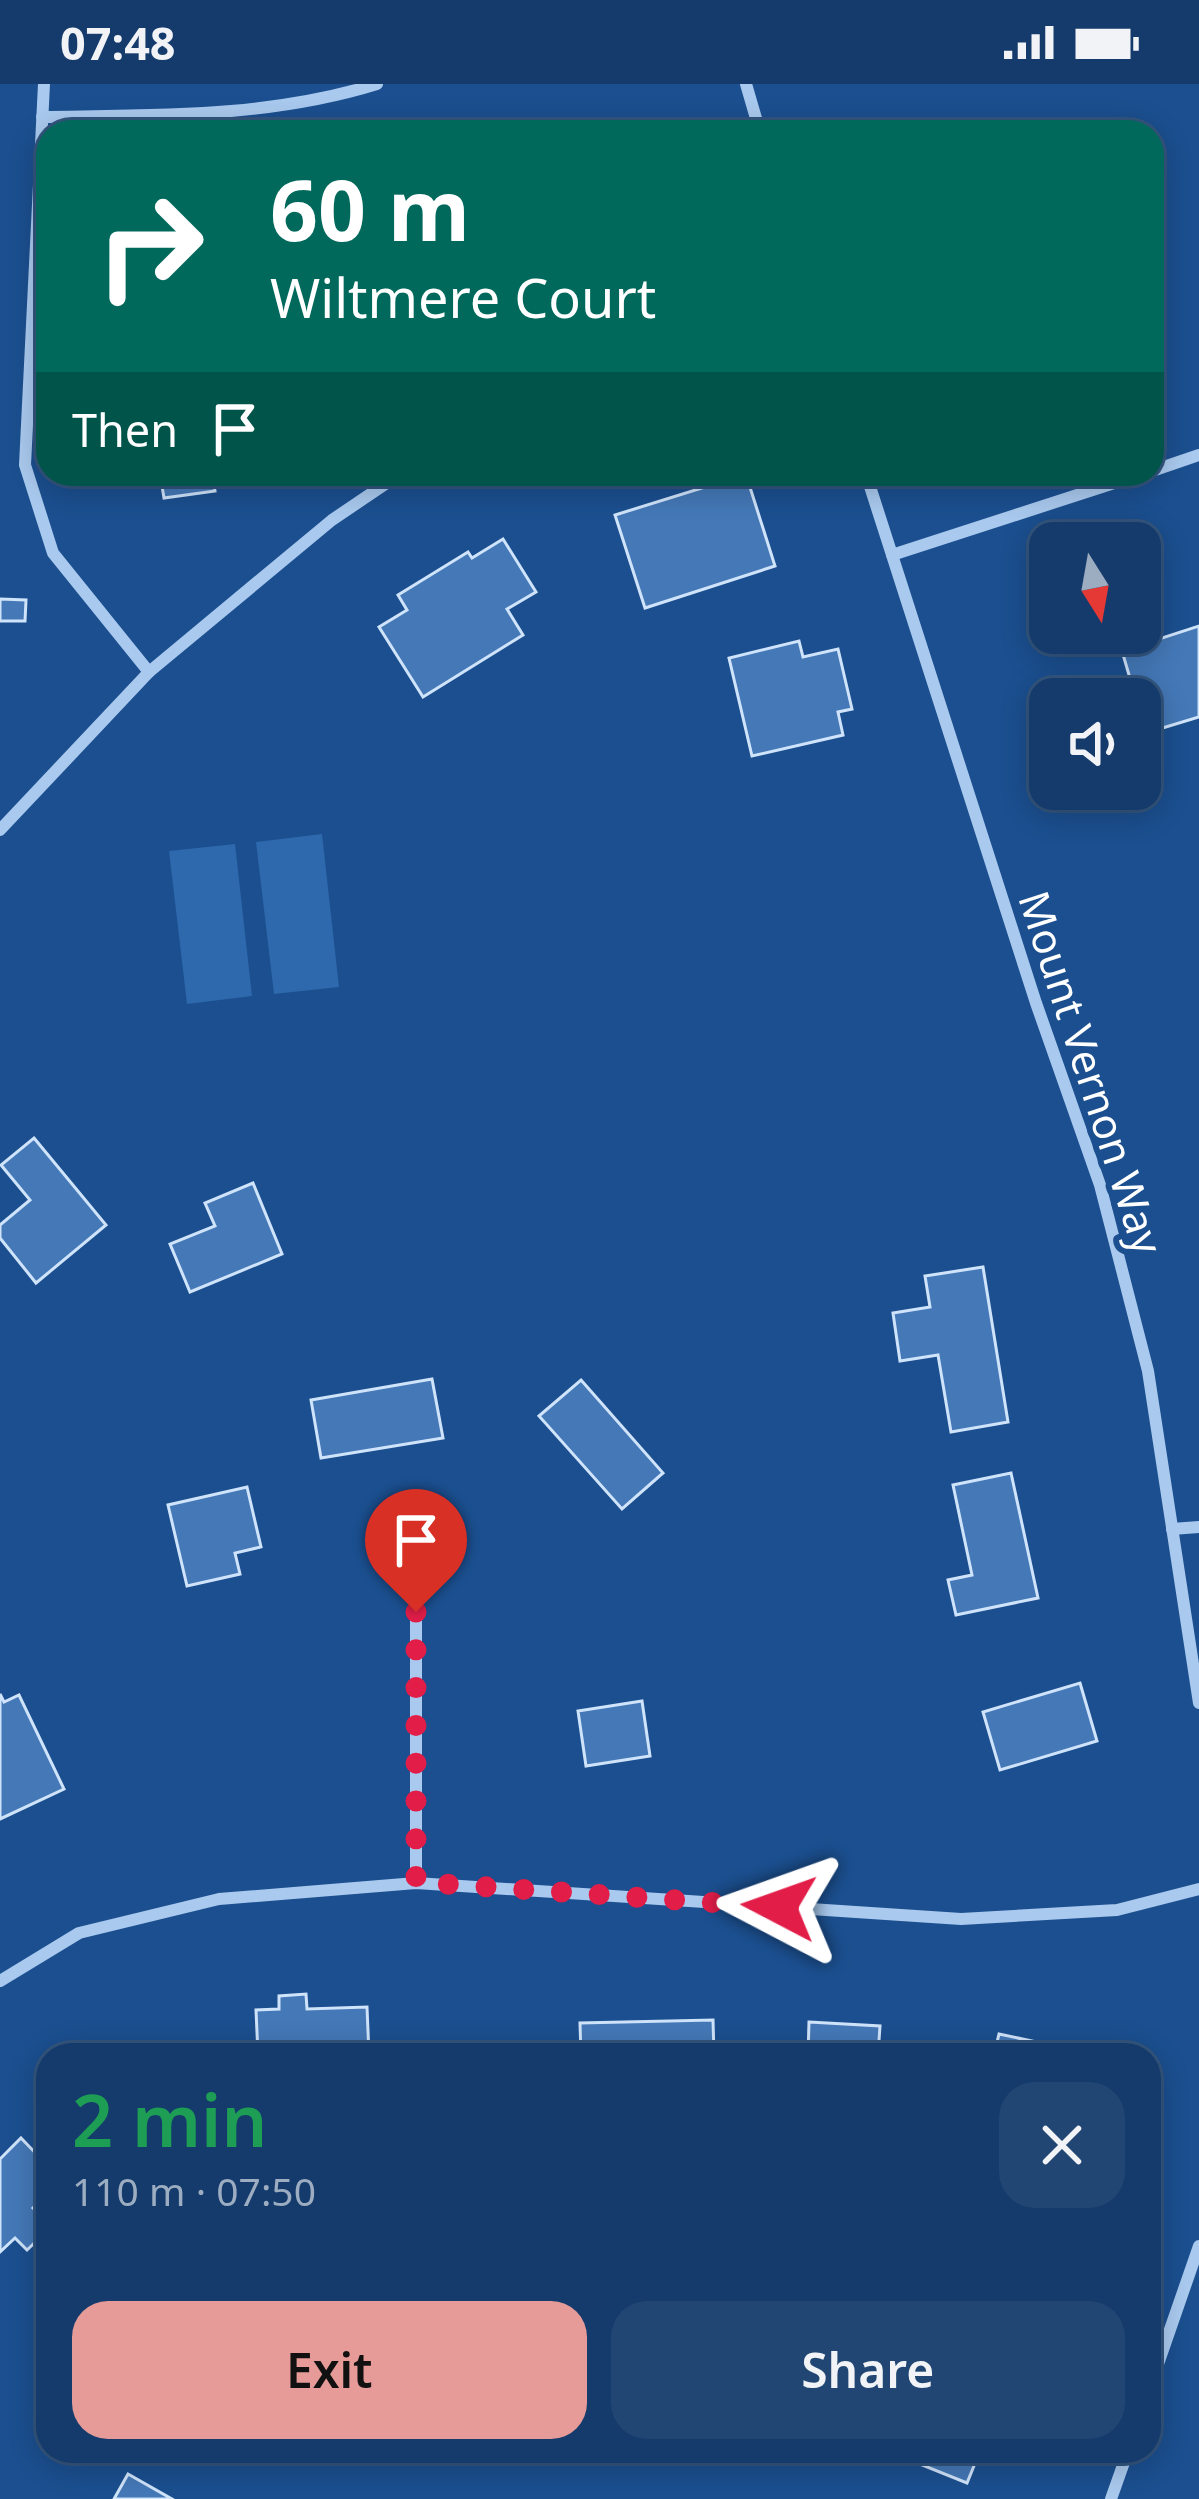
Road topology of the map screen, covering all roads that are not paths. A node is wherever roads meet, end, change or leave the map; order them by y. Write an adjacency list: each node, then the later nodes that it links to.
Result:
1 (44, 84): 4 (street)
2 (376, 84): 4 (street)
3 (746, 84): 6 (street)
4 (42, 117): 5 (street)
5 (42, 120)
6 (756, 120)
7 (36, 239): 14 (street)
8 (1199, 455): 9 (street)
9 (1164, 467)
10 (382, 486): 14 (street)
11 (870, 486): 13 (street, Mount Vernon Way)
12 (1105, 486): 13 (street)
13 (892, 555): 17 (street, Mount Vernon Way)
14 (149, 672): 15 (street)
15 (0, 830)
16 (1199, 1527): 17 (street)
17 (1172, 1529): 19 (street, Mount Vernon Way)
18 (416, 1612): 20 (street)
19 (1199, 1703)
20 (416, 1882): 21 (street); 22 (street)
21 (1199, 1889)
22 (0, 1981)
23 (1199, 2246): 24 (street)
24 (1161, 2355)
25 (1124, 2463): 26 (street)
26 (1111, 2499)

